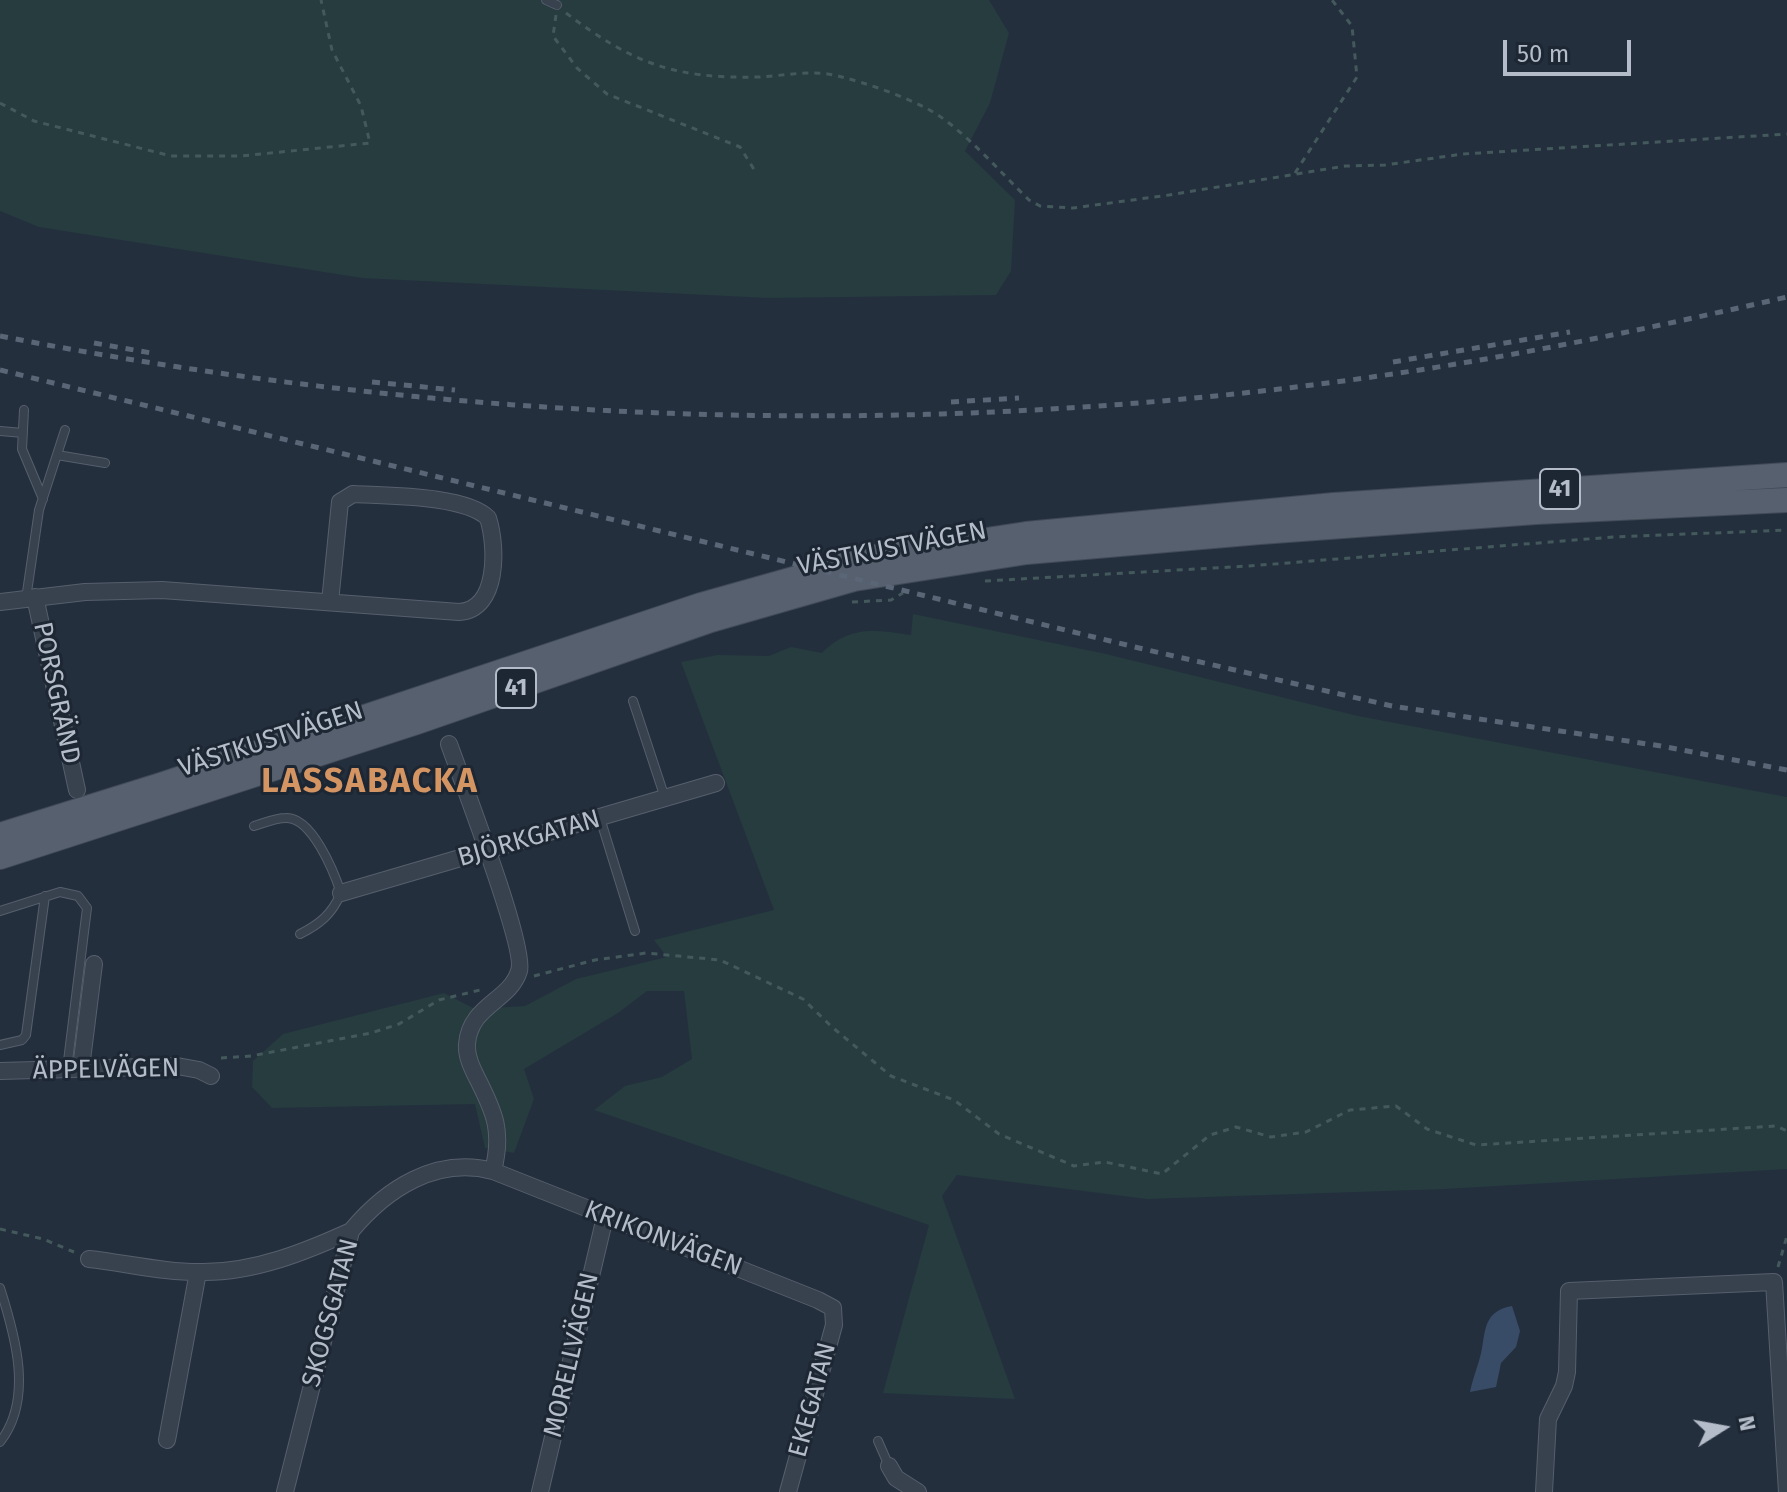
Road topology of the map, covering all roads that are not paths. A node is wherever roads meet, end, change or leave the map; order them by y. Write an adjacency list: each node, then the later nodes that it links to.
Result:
1 (546, 0): 2 (lane)
2 (557, 5)
3 (24, 410): 6 (lane)
4 (65, 430): 7 (lane)
5 (0, 431): 6 (lane)
6 (23, 433): 10 (lane)
7 (57, 455): 8 (lane); 10 (lane)
8 (105, 463)
9 (1787, 475): 22 (main road, VÄSTKUSTVÄGEN / 41)
10 (43, 500): 12 (lane)
11 (1787, 500): 24 (main road, VÄSTKUSTVÄGEN / 41)
12 (30, 598): 13 (street); 14 (street); 18 (street, PORSGRÄND)
13 (0, 602)
14 (330, 602): 14 (street)
15 (633, 701): 19 (lane)
16 (449, 744): 23 (street)
17 (716, 783): 19 (street, BJÖRKGATAN)
18 (77, 790)
19 (665, 798): 20 (street, BJÖRKGATAN)
20 (600, 818): 23 (street, BJÖRKGATAN); 28 (lane)
21 (254, 826): 25 (lane)
22 (0, 835)
23 (487, 852): 25 (street, BJÖRKGATAN); 35 (street)
24 (0, 857)
25 (341, 893): 29 (lane)
26 (45, 896): 27 (lane); 31 (lane); 32 (lane)
27 (0, 911)
28 (635, 931)
29 (300, 934)
30 (94, 964): 32 (street)
31 (0, 1045)
32 (74, 1068): 33 (street, ÄPPELVÄGEN); 34 (street, ÄPPELVÄGEN)
33 (0, 1071)
34 (211, 1076)
35 (493, 1171): 36 (street, KRIKONVÄGEN); 37 (street, SKOGSGATAN)
36 (605, 1217): 41 (street, KRIKONVÄGEN); 47 (street, MORELLVÄGEN)
37 (351, 1231): 39 (street); 46 (street, SKOGSGATAN)
38 (89, 1259): 39 (street)
39 (198, 1272): 42 (street)
40 (0, 1288): 44 (lane)
41 (833, 1308): 48 (street, EKEGATAN)
42 (167, 1440)
43 (878, 1441): 45 (lane)
44 (0, 1442)
45 (889, 1466): 49 (street)
46 (285, 1492)
47 (540, 1492)
48 (788, 1492)
49 (918, 1492)
50 (1544, 1492): 51 (street)
51 (1787, 1492)

